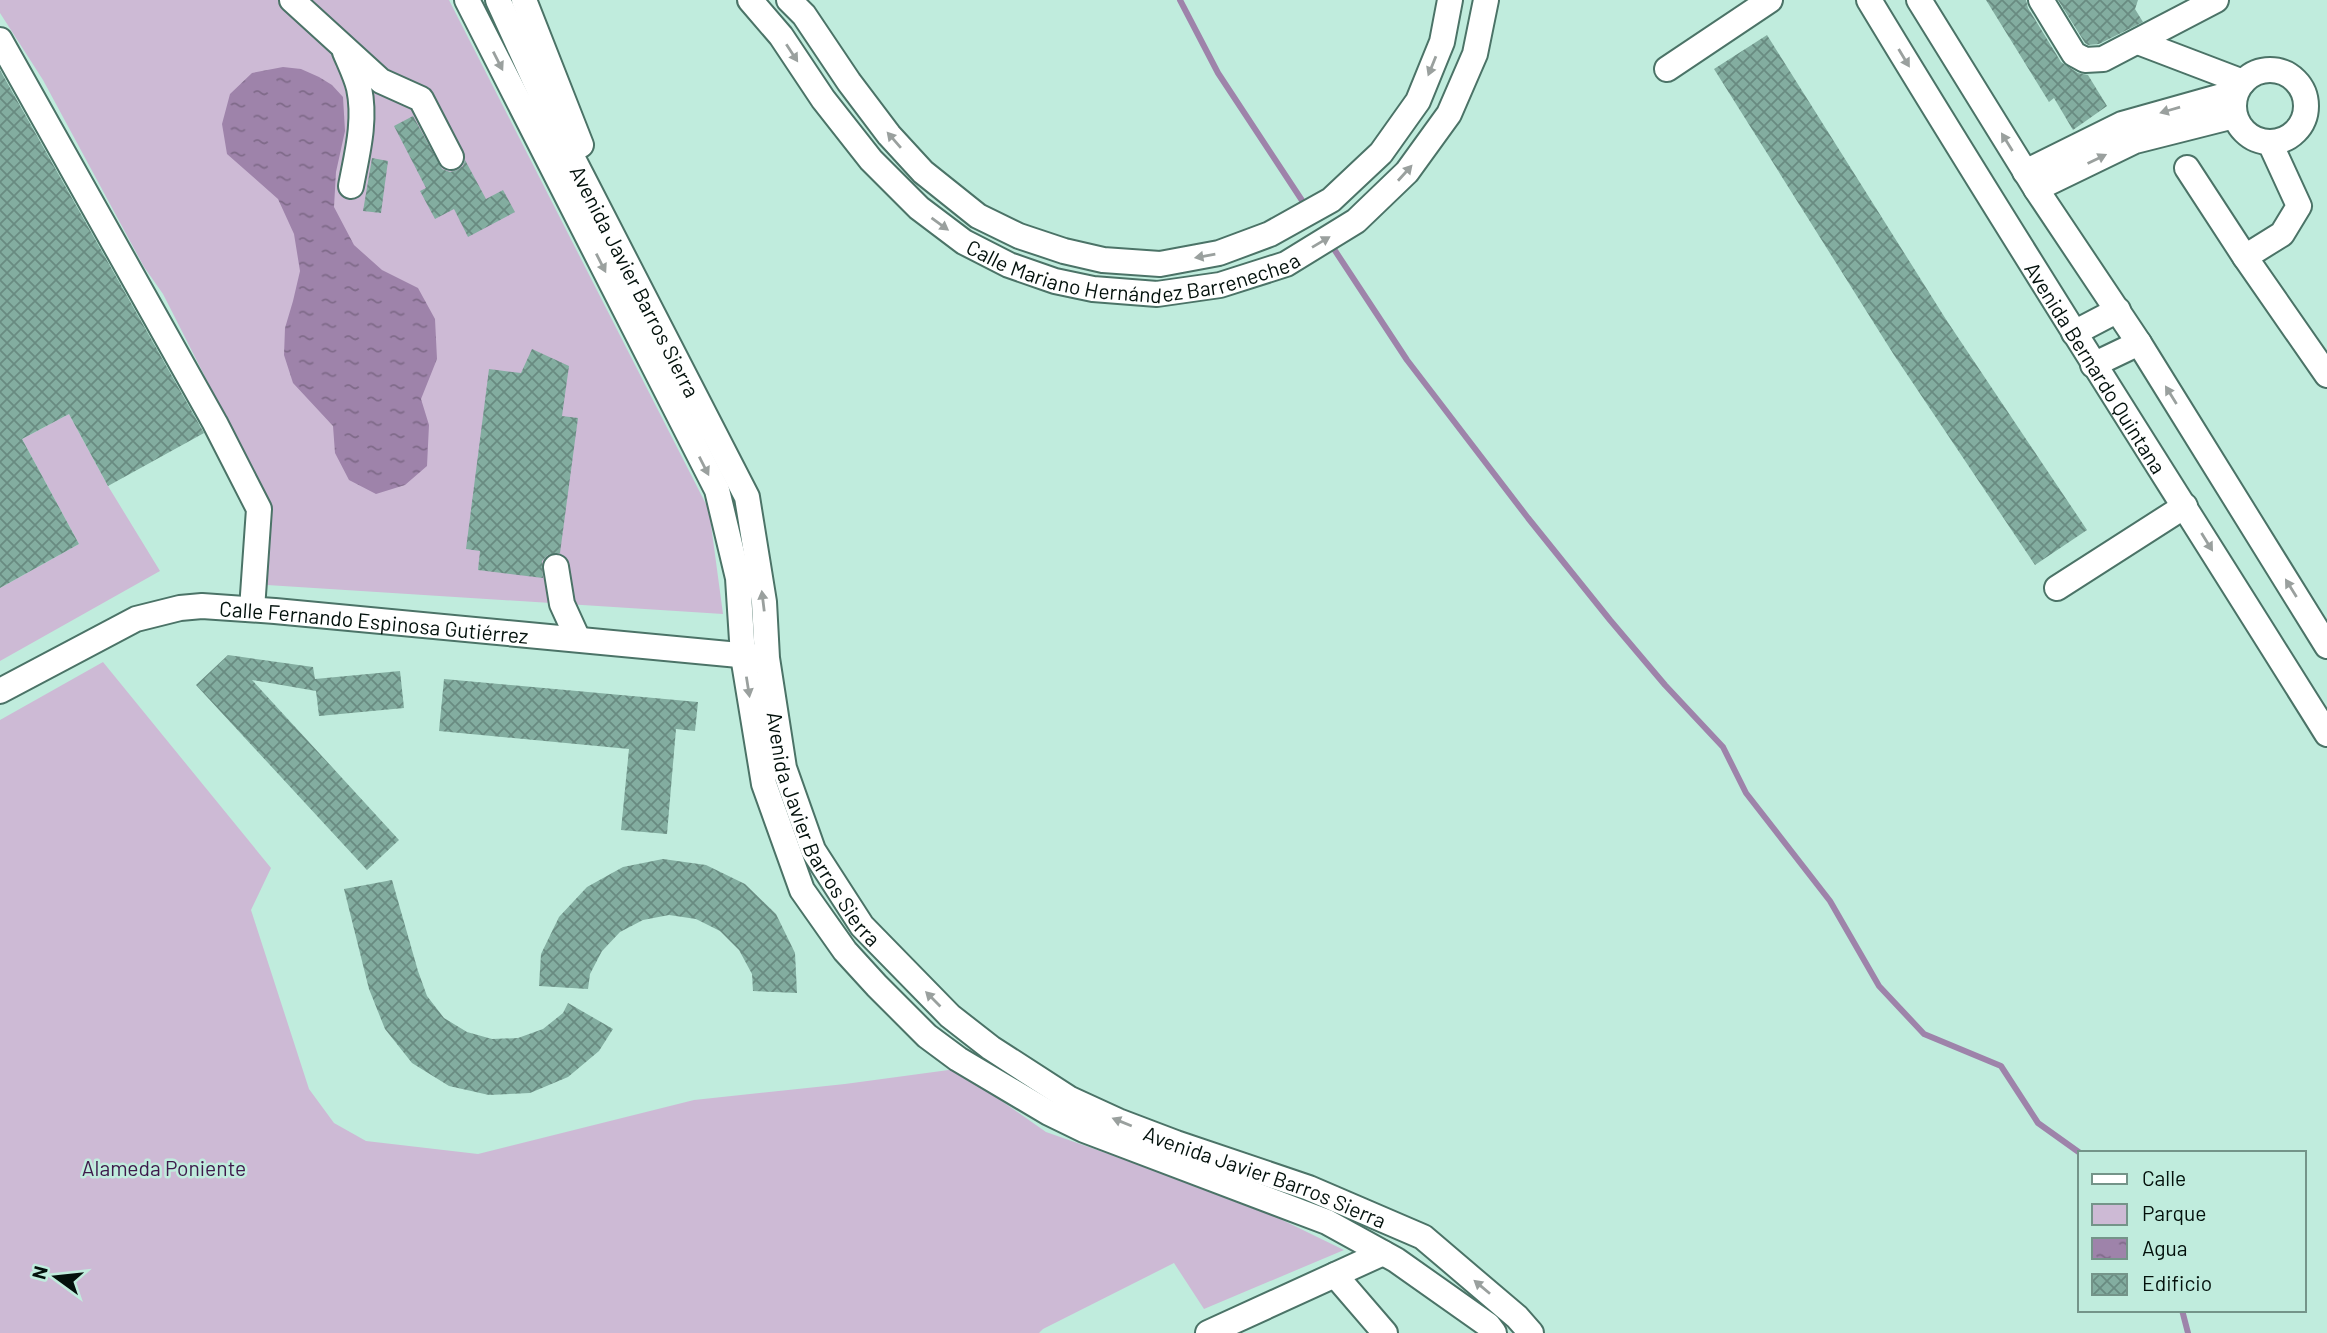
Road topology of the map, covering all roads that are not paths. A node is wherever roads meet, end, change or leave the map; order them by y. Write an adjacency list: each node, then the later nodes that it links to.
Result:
1 (292, 0): 16 (street)
2 (467, 0): 38 (street, Avenida Javier Barros Sierra, one-way to 38)
3 (498, 0): 24 (street, Avenida Javier Barros Sierra)
4 (524, 0): 24 (street)
5 (750, 0): 8 (street, Calle Mariano Hernández Barrenechea, one-way to 8)
6 (789, 0): 7 (street, Calle Mariano Hernández Barrenechea, one-way to 6)
7 (1450, 0)
8 (1486, 0)
9 (1770, 0): 17 (street)
10 (1869, 0): 27 (street, Avenida Bernardo Quintana, one-way to 27)
11 (1919, 0): 22 (street, one-way to 11)
12 (2041, 0): 15 (street)
13 (2216, 0): 15 (street)
14 (0, 40): 34 (street)
15 (2138, 42): 18 (street)
16 (342, 45): 20 (street); 23 (street)
17 (1667, 69)
18 (2238, 96): 19 (street); 19 (street); 22 (street)
19 (2270, 143): 25 (street)
20 (451, 157)
21 (2187, 168): 25 (street)
22 (2031, 181): 26 (street)
23 (351, 186)
24 (615, 241): 38 (street, Avenida Javier Barros Sierra, one-way to 24)
25 (2245, 257): 30 (street)
26 (2118, 310): 27 (street); 28 (street)
27 (2074, 333): 29 (street, Avenida Bernardo Quintana)
28 (2139, 343): 29 (street); 35 (street, one-way to 28)
29 (2093, 365): 31 (street, Avenida Bernardo Quintana)
30 (2327, 375)
31 (2185, 506): 33 (street); 40 (street, Avenida Bernardo Quintana, one-way to 40)
32 (556, 567): 36 (street)
33 (2057, 588)
34 (252, 609): 36 (street, Calle Fernando Espinosa Gutiérrez); 39 (street, Calle Fernando Espinosa Gutiérrez)
35 (2320, 621): 37 (street)
36 (578, 639): 38 (street, Calle Fernando Espinosa Gutiérrez)
37 (2327, 646)
38 (755, 657): 41 (street, Avenida Javier Barros Sierra, one-way to 41); 46 (street, Avenida Javier Barros Sierra, one-way to 38)
39 (0, 691)
40 (2327, 734)
41 (1383, 1252): 42 (street); 45 (street, Avenida Javier Barros Sierra)
42 (1335, 1275): 43 (street); 44 (street)
43 (1208, 1333)
44 (1385, 1333)
45 (1494, 1333)
46 (1531, 1333)

